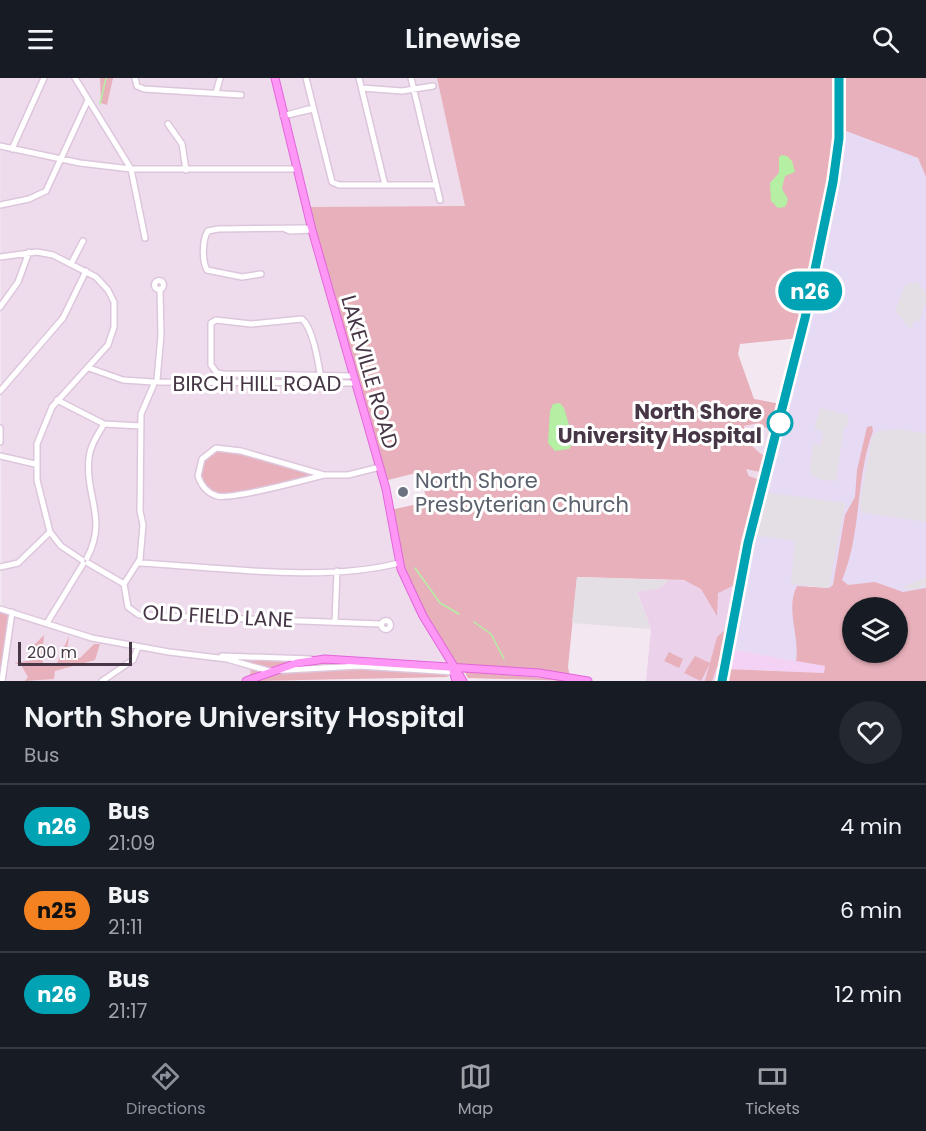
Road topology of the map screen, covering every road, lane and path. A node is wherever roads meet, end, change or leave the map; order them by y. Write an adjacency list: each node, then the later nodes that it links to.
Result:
1 (44, 78): 20 (street)
2 (75, 78): 15 (street)
3 (135, 78): 13 (street)
4 (220, 78): 13 (street)
5 (275, 78): 17 (main road, LAKEVILLE ROAD)
6 (306, 78): 16 (street)
7 (359, 78): 11 (street)
8 (411, 78): 12 (street)
9 (839, 78): 80 (main road)
10 (433, 86): 12 (street)
11 (362, 88): 12 (street); 25 (street)
12 (414, 90): 26 (street)
13 (216, 93): 14 (street)
14 (241, 95)
15 (88, 100): 21 (street); 22 (street)
16 (313, 109): 17 (street); 25 (street)
17 (284, 116): 23 (main road, LAKEVILLE ROAD)
18 (168, 124): 24 (street)
19 (0, 146): 20 (street)
20 (12, 149): 21 (street)
21 (62, 160): 22 (street); 28 (street)
22 (131, 169): 24 (street); 30 (street)
23 (296, 169): 24 (street); 29 (main road, LAKEVILLE ROAD)
24 (186, 170)
25 (385, 185): 26 (street)
26 (436, 185): 27 (street)
27 (440, 200)
28 (0, 205)
29 (312, 230): 36 (street); 41 (main road, LAKEVILLE ROAD)
30 (145, 238)
31 (83, 241): 34 (street)
32 (29, 252): 33 (street); 34 (street); 38 (street)
33 (0, 256)
34 (71, 264): 35 (street)
35 (86, 271): 39 (street); 44 (street)
36 (261, 274)
37 (160, 289): 42 (street)
38 (0, 307)
39 (89, 368): 42 (street, BIRCH HILL ROAD); 45 (street)
40 (320, 375): 40 (street); 41 (street); 43 (street)
41 (354, 380): 43 (street, BIRCH HILL ROAD); 54 (main road, LAKEVILLE ROAD)
42 (156, 382): 43 (street, BIRCH HILL ROAD); 48 (street)
43 (322, 384)
44 (0, 391)
45 (57, 400): 46 (street); 53 (street)
46 (104, 424): 47 (street); 50 (street)
47 (116, 425): 48 (street); 50 (street)
48 (141, 426): 58 (street)
49 (0, 428): 51 (street)
50 (99, 432): 57 (street)
51 (0, 442)
52 (0, 456): 53 (street)
53 (35, 464): 56 (street)
54 (380, 467): 55 (street); 59 (main road, LAKEVILLE ROAD)
55 (324, 475): 55 (street)
56 (50, 532): 57 (street); 60 (street)
57 (85, 561): 62 (street); 66 (street)
58 (139, 563): 61 (street); 62 (street, OLD FIELD LANE)
59 (399, 563): 61 (street); 72 (main road, LAKEVILLE ROAD)
60 (0, 567)
61 (337, 571): 65 (street)
62 (124, 584): 65 (street, OLD FIELD LANE)
63 (0, 609): 64 (street)
64 (12, 612): 66 (street); 74 (street)
65 (335, 621): 67 (street, OLD FIELD LANE)
66 (47, 623): 68 (street)
67 (381, 624)
68 (138, 647): 69 (street); 75 (street)
69 (202, 656): 70 (street); 71 (street)
70 (316, 659): 72 (main road); 73 (main road)
71 (248, 665): 73 (street); 76 (street)
72 (454, 670): 73 (street); 77 (main road, LAKEVILLE ROAD); 78 (main road, LAKEVILLE ROAD); 79 (main road)
73 (272, 672): 76 (main road)
74 (2, 681)
75 (102, 681)
76 (246, 681)
77 (456, 681)
78 (463, 681)
79 (588, 681)
80 (722, 681)

